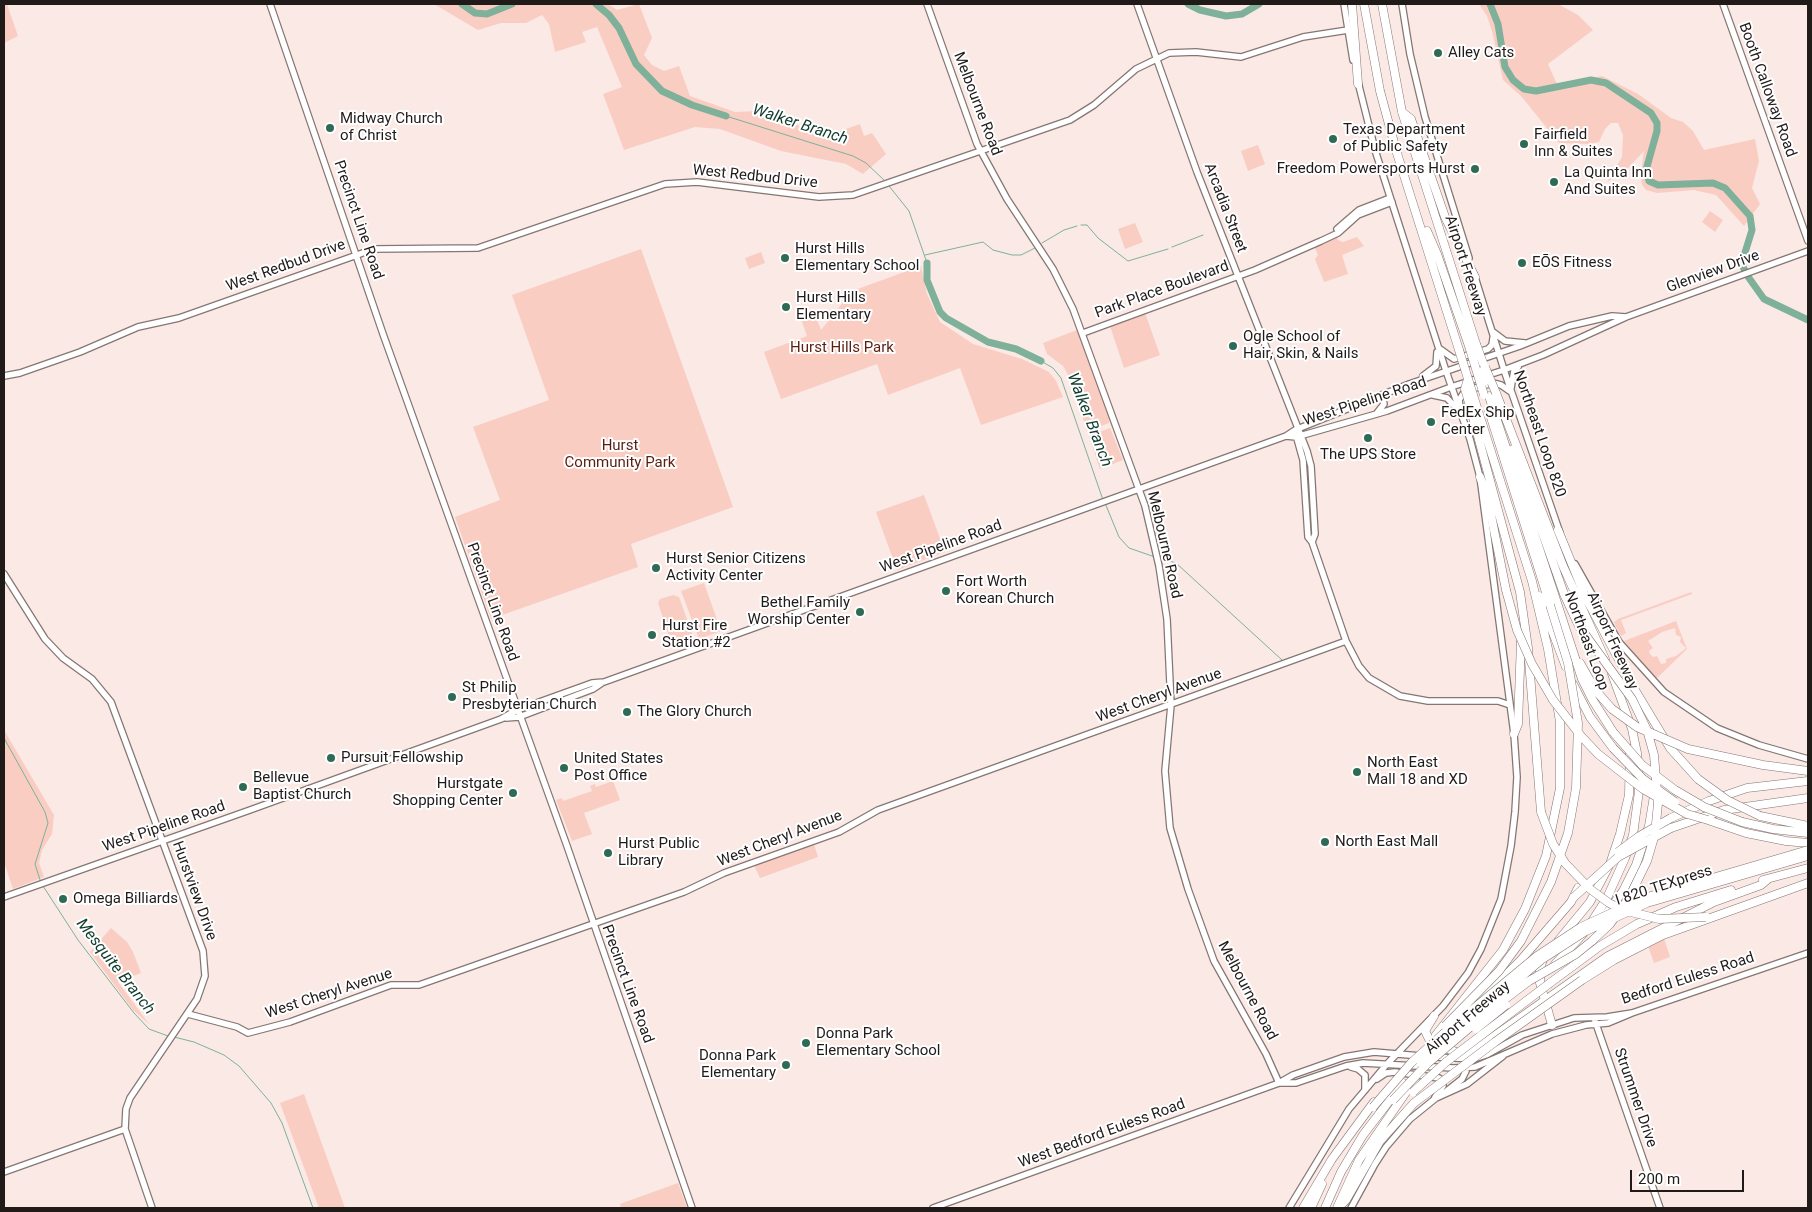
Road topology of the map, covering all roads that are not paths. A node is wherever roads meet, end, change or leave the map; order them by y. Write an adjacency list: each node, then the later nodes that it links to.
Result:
1 (270, 4): 19 (main road, Precinct Line Road)
2 (927, 4): 14 (main road, Melbourne Road)
3 (1137, 4): 11 (main road, Arcadia Street)
4 (1344, 4): 10 (main road)
5 (1352, 4): 12 (highway)
6 (1364, 4): 16 (highway, Airport Freeway)
7 (1382, 4): 13 (highway, Airport Freeway)
8 (1402, 4): 21 (main road, Northeast Loop 820)
9 (1723, 4): 17 (main road, Booth Calloway Road)
10 (1348, 30): 11 (main road, West Redbud Drive); 12 (main road)
11 (1156, 58): 14 (main road, West Redbud Drive); 20 (main road, Arcadia Street)
12 (1358, 84): 15 (main road)
13 (1402, 112): 21 (highway); 26 (highway, Airport Freeway)
14 (980, 150): 19 (main road, West Redbud Drive); 24 (main road, Melbourne Road)
15 (1391, 200): 20 (main road, Park Place Boulevard); 27 (main road)
16 (1413, 202): 26 (highway); 39 (highway, Airport Freeway, bridge)
17 (1808, 241)
18 (1808, 251): 22 (main road, Glenview Drive)
19 (356, 254): 32 (main road, West Redbud Drive); 58 (main road, Precinct Line Road)
20 (1238, 276): 24 (main road, Park Place Boulevard); 43 (main road, Arcadia Street)
21 (1475, 277): 23 (main road, Northeast Loop 820)
22 (1626, 317): 25 (main road, Glenview Drive); 29 (main road, Glenview Drive)
23 (1493, 332): 25 (main road); 27 (main road); 28 (main road, Northeast Loop 820)
24 (1082, 333): 45 (main road, Melbourne Road)
25 (1527, 343): 28 (main road, Glenview Drive)
26 (1472, 345): 38 (highway, bridge); 38 (highway, Airport Freeway, bridge)
27 (1439, 348): 31 (main road); 33 (main road)
28 (1498, 353): 30 (main road, Northeast Loop 820); 31 (main road, Glenview Drive)
29 (1528, 362): 30 (main road, Glenview Drive); 35 (main road)
30 (1504, 370): 34 (main road, Glenview Drive); 35 (main road, Northeast Loop 820)
31 (1446, 371): 33 (main road, West Pipeline Road); 34 (main road)
32 (4, 376)
33 (1409, 384): 36 (main road, West Pipeline Road)
34 (1451, 387): 37 (main road, West Pipeline Road); 40 (main road)
35 (1511, 392): 42 (main road); 46 (main road, Northeast Loop 820)
36 (1382, 395): 41 (main road); 43 (main road, West Pipeline Road)
37 (1428, 395): 40 (main road); 41 (main road, West Pipeline Road)
38 (1490, 395): 51 (highway, Northeast Loop); 52 (highway, Airport Freeway); 88 (highway, bridge); 100 (highway, bridge)
39 (1471, 398): 48 (highway); 49 (highway, Airport Freeway)
40 (1460, 413): 42 (main road)
41 (1375, 415): 43 (main road, West Pipeline Road)
42 (1463, 420): 44 (main road)
43 (1298, 433): 45 (main road, West Pipeline Road); 50 (main road, Arcadia Street)
44 (1480, 477): 53 (main road); 64 (highway, bridge)
45 (1138, 489): 57 (main road, Melbourne Road); 58 (main road, West Pipeline Road)
46 (1558, 530): 54 (highway); 60 (main road, Northeast Loop 820)
47 (4, 574): 67 (main road, Hurstview Drive)
48 (1515, 574): 59 (highway); 76 (highway, bridge)
49 (1532, 581): 64 (highway, bridge); 87 (highway, Airport Freeway)
50 (1346, 641): 55 (main road, Arcadia Street); 57 (main road, West Cheryl Avenue)
51 (1571, 649): 61 (highway, bridge); 66 (highway, Northeast Loop, bridge)
52 (1614, 678): 78 (highway, Airport Freeway); 80 (highway)
53 (1507, 687): 55 (main road); 56 (main road)
54 (1635, 690): 65 (highway, bridge); 78 (highway)
55 (1498, 701): 56 (main road, Arcadia Street)
56 (1510, 705): 59 (main road, Airport Freeway)
57 (1171, 706): 77 (main road, West Cheryl Avenue); 95 (main road, Melbourne Road)
58 (518, 714): 67 (main road, West Pipeline Road); 77 (main road, Precinct Line Road)
59 (1514, 734): 83 (main road, Airport Freeway)
60 (1808, 759)
61 (1808, 771)
62 (1808, 781): 75 (highway, bridge)
63 (1808, 798): 75 (highway, bridge)
64 (1708, 820): 68 (highway)
65 (1808, 826)
66 (1808, 832)
67 (162, 841): 74 (main road, West Pipeline Road); 82 (main road, Hurstview Drive)
68 (1808, 843)
69 (1808, 850): 88 (highway, I 820 TEXpress, bridge)
70 (1808, 856): 100 (highway, I 820 TEXpress, bridge)
71 (1808, 868): 72 (highway)
72 (1766, 880): 80 (highway); 96 (highway, bridge)
73 (1808, 883): 76 (highway)
74 (4, 897)
75 (1574, 897): 87 (highway)
76 (1720, 914): 110 (highway, bridge)
77 (592, 924): 82 (main road, West Cheryl Avenue); 104 (main road, Precinct Line Road)
78 (1578, 940): 96 (highway, Airport Freeway, bridge)
79 (1808, 953): 81 (main road, Bedford Euless Road)
80 (1545, 1000): 83 (highway); 85 (highway)
81 (1632, 1013): 84 (main road, West Bedford Euless Road)
82 (188, 1014): 101 (main road, Hurstview Drive)
83 (1434, 1016): 90 (main road, Airport Freeway)
84 (1595, 1020): 85 (main road); 86 (main road, West Bedford Euless Road); 112 (main road, Strummer Drive)
85 (1552, 1025): 86 (main road); 91 (main road)
86 (1552, 1034): 89 (main road, West Bedford Euless Road)
87 (1436, 1036): 107 (highway, Airport Freeway, bridge)
88 (1428, 1047): 108 (highway, bridge)
89 (1514, 1048): 94 (main road, West Bedford Euless Road); 98 (main road)
90 (1399, 1054): 91 (main road); 92 (main road, Airport Freeway); 95 (main road, West Bedford Euless Road)
91 (1464, 1059): 94 (main road)
92 (1387, 1064): 93 (main road, West Bedford Euless Road); 94 (main road, West Bedford Euless Road); 97 (main road, Airport Freeway)
93 (1346, 1066): 95 (main road, West Bedford Euless Road); 97 (main road)
94 (1466, 1068): 98 (main road)
95 (1279, 1084): 105 (main road, West Bedford Euless Road)
96 (1411, 1090): 110 (highway)
97 (1364, 1091): 99 (main road); 106 (main road, Airport Freeway)
98 (1436, 1098): 99 (main road)
99 (1430, 1103): 111 (main road)
100 (1385, 1104): 109 (highway)
101 (125, 1129): 102 (main road); 103 (main road, Hurstview Drive)
102 (4, 1172)
103 (152, 1208)
104 (692, 1208)
105 (933, 1208)
106 (1289, 1208)
107 (1304, 1208)
108 (1311, 1208)
109 (1325, 1208)
110 (1337, 1208)
111 (1351, 1208)
112 (1660, 1208)

